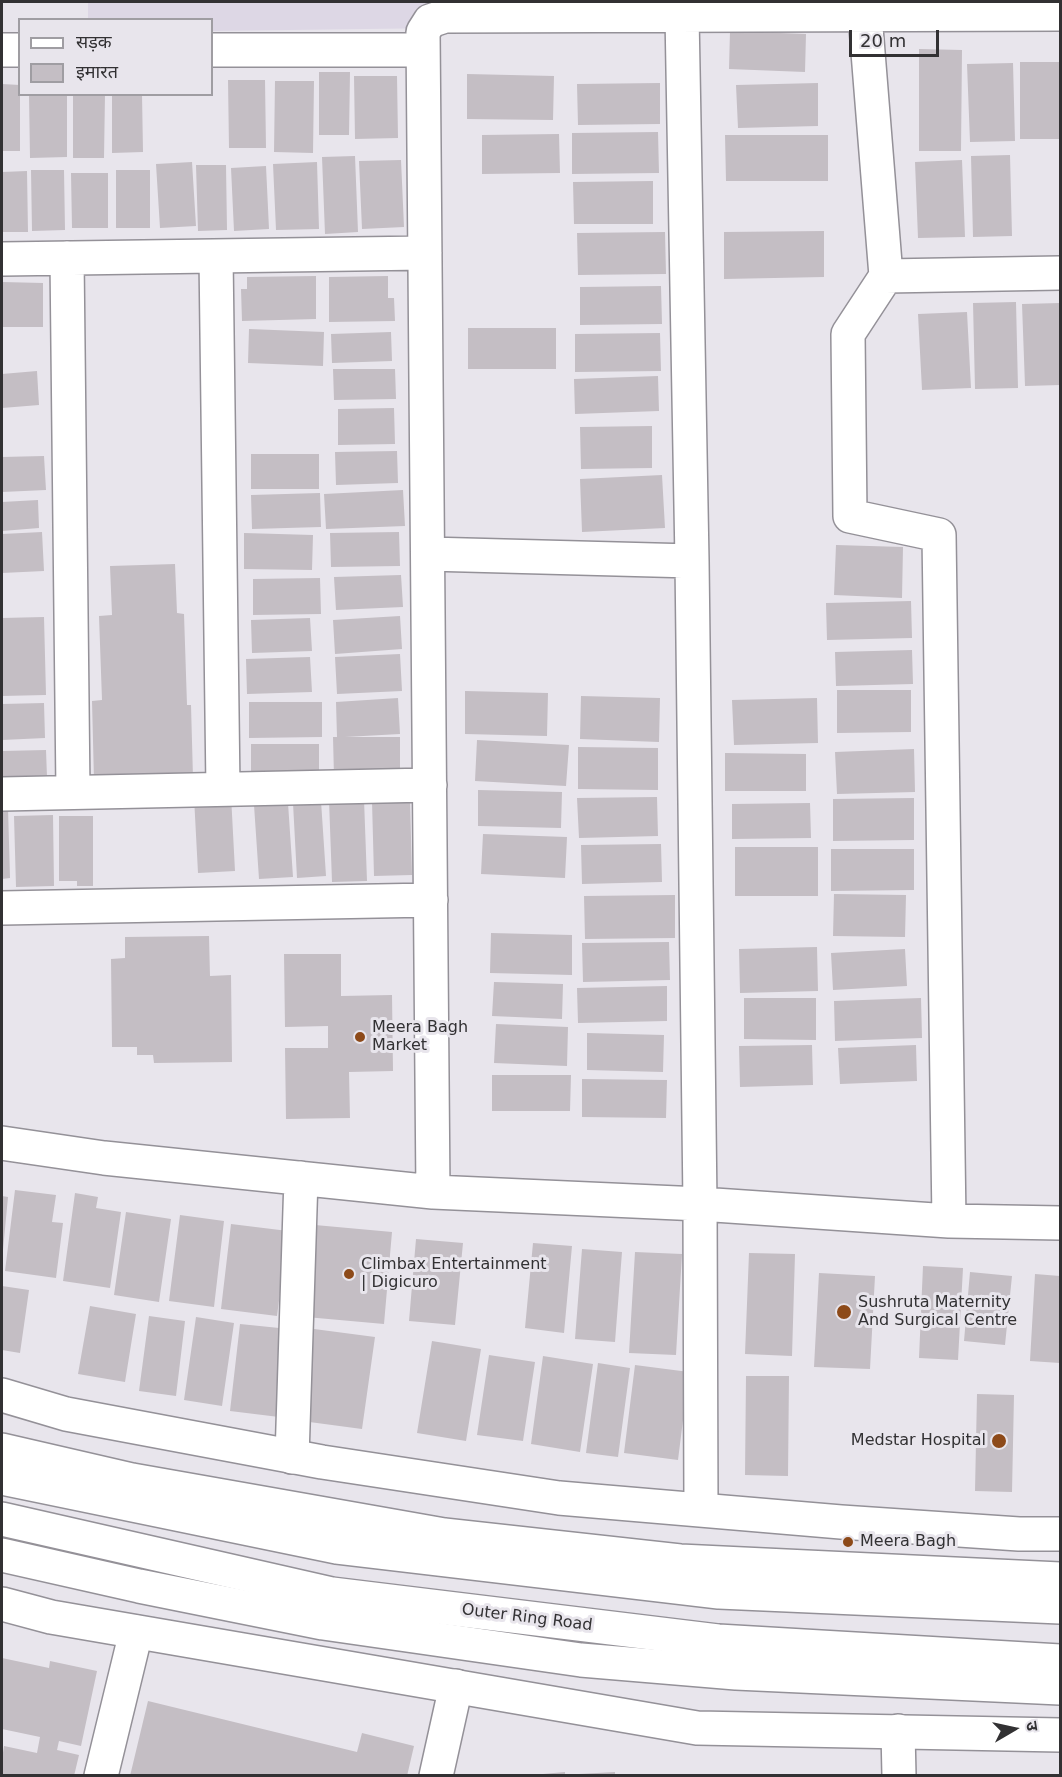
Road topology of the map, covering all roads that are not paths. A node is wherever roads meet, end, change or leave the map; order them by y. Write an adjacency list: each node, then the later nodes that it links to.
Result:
1 (1060, 14): 3 (street)
2 (682, 15): 3 (street); 7 (street); 15 (street)
3 (865, 15): 13 (street)
4 (2, 50): 5 (street)
5 (18, 50)
6 (213, 50): 7 (street)
7 (423, 50): 8 (street)
8 (425, 253): 9 (street); 14 (street)
9 (216, 256): 10 (street); 17 (street)
10 (67, 258): 11 (street); 18 (street)
11 (2, 259)
12 (1060, 273): 13 (street)
13 (886, 276): 26 (street)
14 (428, 554): 15 (street); 16 (street)
15 (692, 561): 25 (street)
16 (430, 785): 17 (street); 20 (street)
17 (223, 789): 18 (street)
18 (73, 792): 19 (street)
19 (2, 794)
20 (431, 900): 21 (street); 24 (street)
21 (2, 909)
22 (2, 1143): 23 (street)
23 (301, 1178): 24 (street); 30 (street)
24 (433, 1192): 25 (street)
25 (700, 1204): 26 (street); 32 (street)
26 (949, 1221): 27 (street)
27 (1060, 1223)
28 (2, 1395): 30 (street)
29 (2, 1450): 36 (street)
30 (292, 1457): 32 (street)
31 (2, 1478): 38 (street)
32 (701, 1509): 34 (street)
33 (2, 1519): 41 (street, Outer Ring Road)
34 (1060, 1534)
35 (2, 1555): 40 (street, Outer Ring Road)
36 (1060, 1579)
37 (2, 1604): 39 (street)
38 (1060, 1607)
39 (136, 1632): 42 (street); 46 (street)
40 (489, 1647): 42 (street); 43 (street, Outer Ring Road)
41 (1060, 1660)
42 (469, 1688): 44 (street); 47 (street)
43 (1060, 1688)
44 (898, 1731): 45 (street); 48 (street)
45 (1060, 1735)
46 (101, 1776)
47 (436, 1776)
48 (899, 1776)

